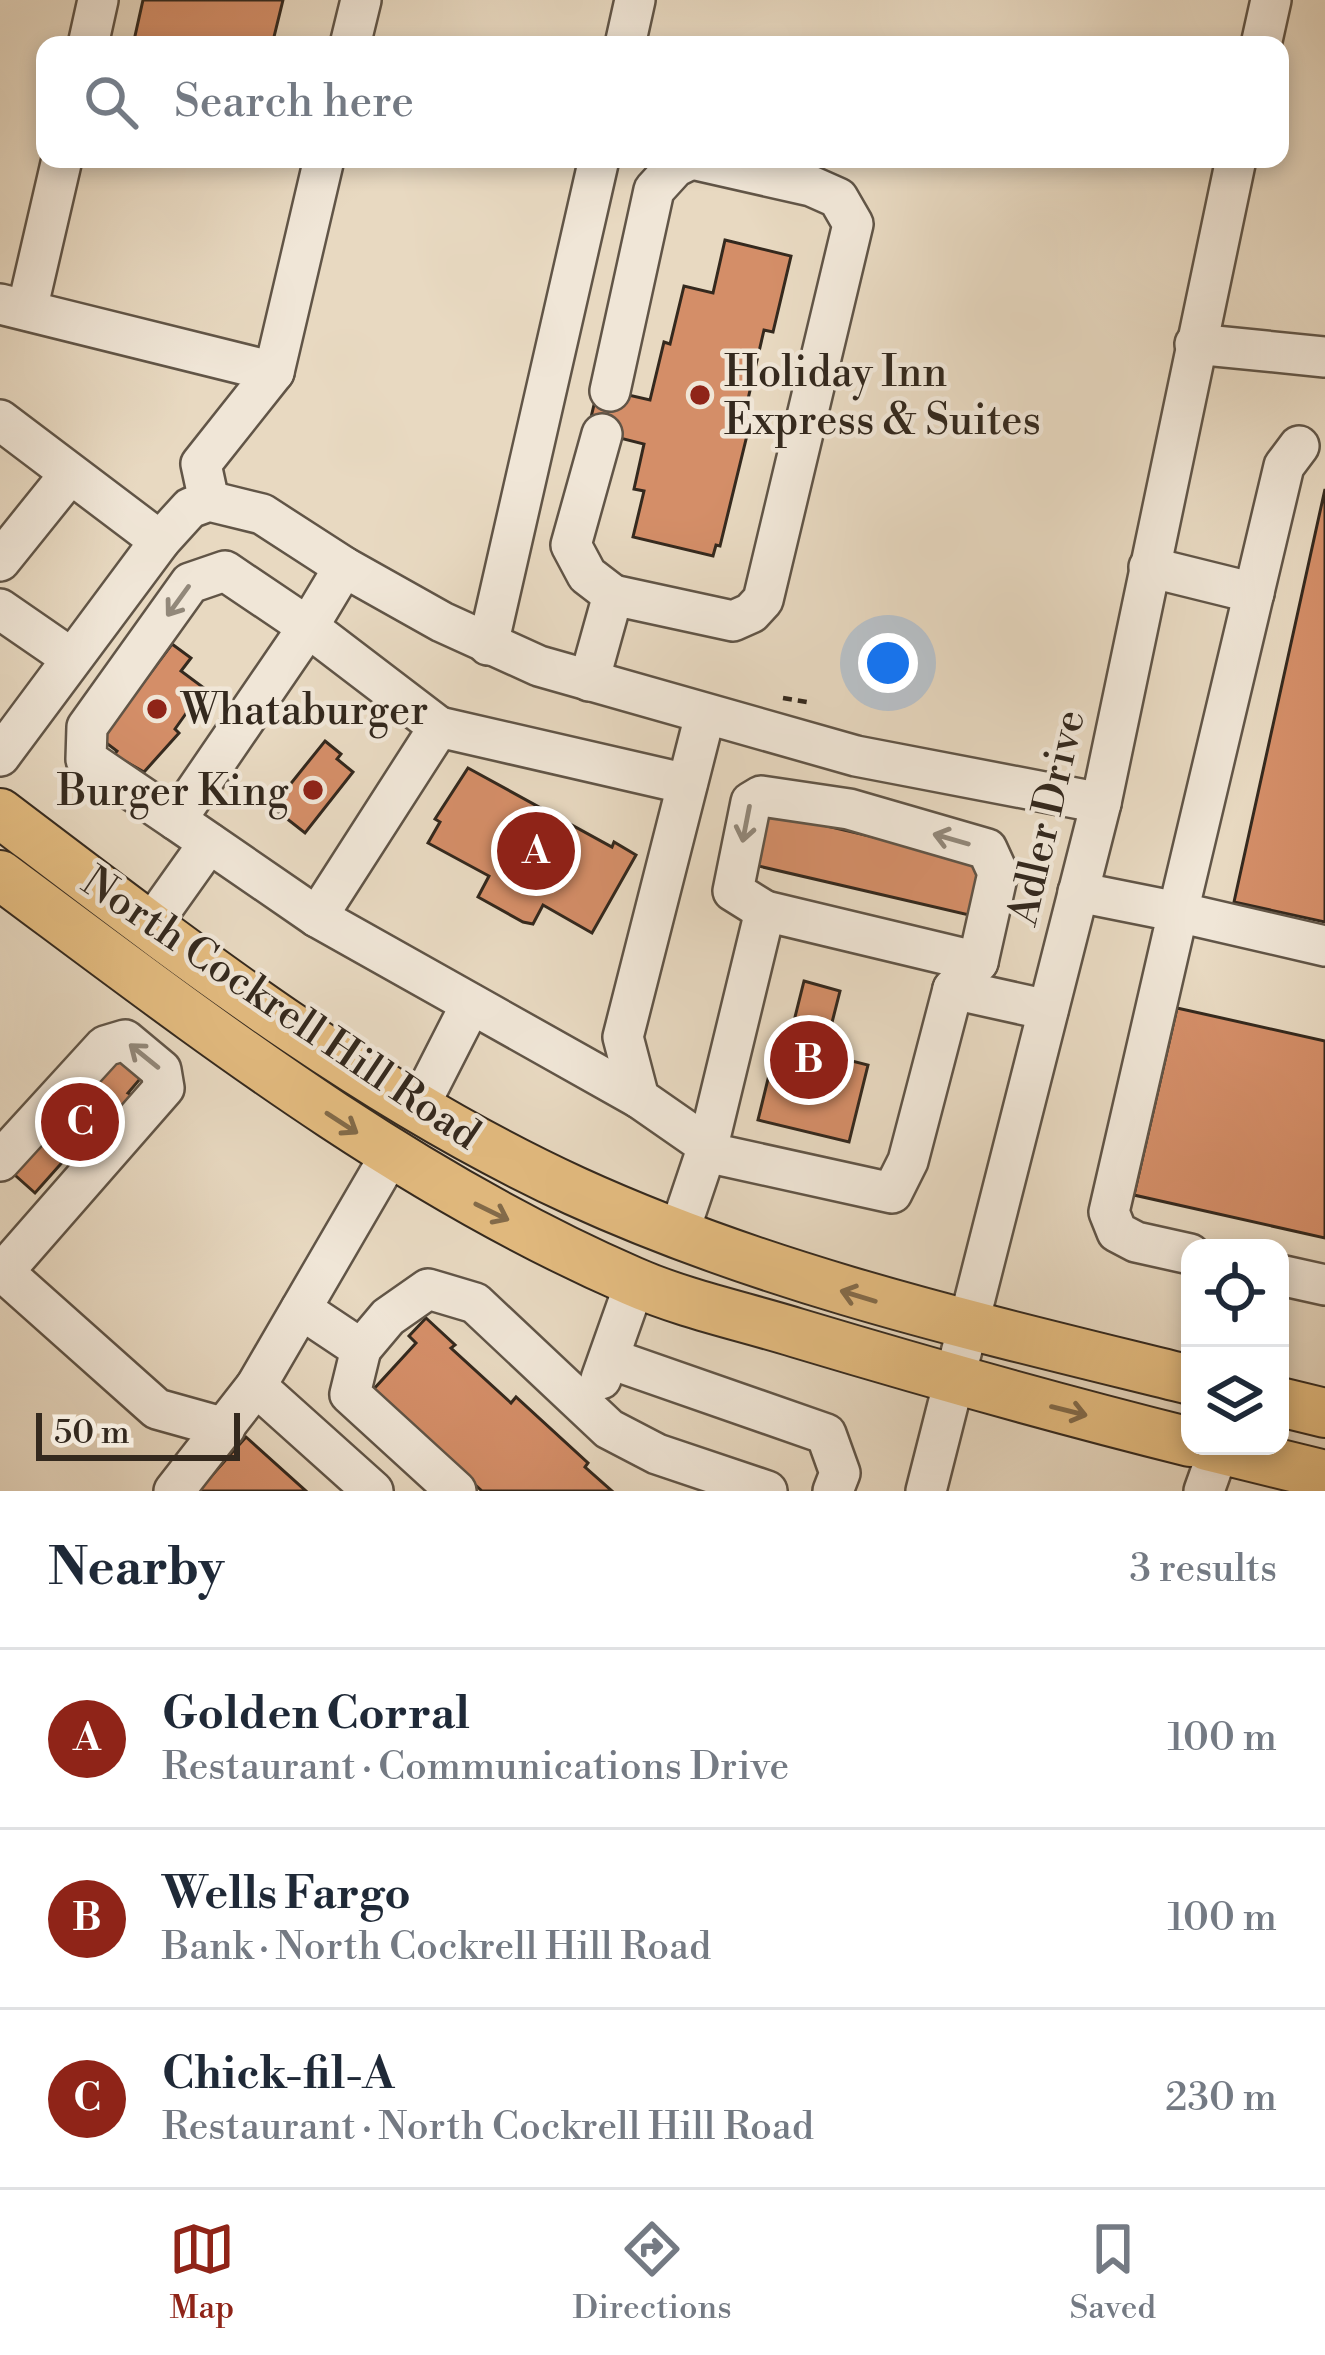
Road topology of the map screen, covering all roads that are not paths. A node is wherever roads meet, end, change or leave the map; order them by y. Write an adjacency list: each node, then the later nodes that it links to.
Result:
1 (98, 0): 5 (street)
2 (361, 0): 6 (street)
3 (635, 0): 7 (street)
4 (1271, 0): 8 (street)
5 (90, 36)
6 (352, 36)
7 (627, 36)
8 (1264, 36)
9 (59, 168): 15 (street)
10 (322, 168): 18 (street)
11 (597, 168): 33 (street)
12 (674, 168): 19 (street)
13 (732, 168): 30 (street)
14 (1234, 168): 16 (street, Adler Drive)
15 (14, 307): 18 (street)
16 (1195, 344): 17 (street); 28 (street, Adler Drive)
17 (1325, 357)
18 (274, 372): 24 (street)
19 (610, 391)
20 (4, 432): 23 (street)
21 (602, 434): 30 (street)
22 (1299, 446): 29 (street)
23 (70, 473): 25 (street); 26 (street)
24 (209, 501): 25 (street); 27 (street)
25 (160, 541): 34 (street)
26 (0, 561)
27 (344, 567): 32 (street); 33 (street)
28 (1149, 567): 29 (street); 41 (street, Adler Drive)
29 (1254, 593): 49 (street)
30 (613, 595): 35 (street)
31 (0, 609): 34 (street)
32 (308, 627): 37 (street); 43 (street); 43 (street, one-way to 43)
33 (488, 645): 35 (street)
34 (71, 658): 38 (street)
35 (589, 681): 36 (street)
36 (705, 715): 39 (street); 40 (street)
37 (439, 727): 40 (street); 50 (street)
38 (0, 756)
39 (896, 764): 41 (street); 44 (street)
40 (687, 784): 56 (street)
41 (1101, 803): 47 (street, Adler Drive)
42 (0, 813): 51 (main road, North Cockrell Hill Road)
43 (176, 820): 45 (street)
44 (883, 820): 48 (street, one-way to 48); 53 (street, one-way to 44)
45 (208, 843): 50 (street); 51 (street)
46 (0, 875): 59 (main road, North Cockrell Hill Road, one-way to 59)
47 (1078, 892): 49 (street); 55 (street, Adler Drive)
48 (766, 911): 53 (street); 58 (street)
49 (1178, 912): 52 (street); 62 (street)
50 (316, 917): 54 (street)
51 (150, 926): 57 (main road, North Cockrell Hill Road)
52 (1325, 946)
53 (965, 976): 55 (street); 58 (street)
54 (471, 1004): 56 (street); 57 (street)
55 (1048, 1010): 68 (street, Adler Drive)
56 (639, 1098): 58 (street)
57 (418, 1108): 59 (main road); 61 (main road, North Cockrell Hill Road)
58 (707, 1149): 61 (street)
59 (391, 1154): 65 (main road, North Cockrell Hill Road, one-way to 65); 67 (street)
60 (0, 1161): 63 (street, one-way to 60)
61 (678, 1235): 68 (main road, North Cockrell Hill Road, one-way to 61)
62 (1181, 1252)
63 (2, 1271): 76 (street)
64 (1289, 1277): 66 (street)
65 (635, 1283): 70 (street); 72 (main road, North Cockrell Hill Road)
66 (1325, 1286)
67 (302, 1309): 69 (street); 73 (street)
68 (970, 1326): 71 (main road, North Cockrell Hill Road); 72 (street, Adler Drive)
69 (361, 1349): 77 (street); 82 (street)
70 (611, 1359): 77 (street); 84 (street)
71 (1181, 1378)
72 (956, 1381): 78 (main road, North Cockrell Hill Road, one-way to 78); 85 (street, Adler Drive)
73 (256, 1386): 76 (street); 81 (street)
74 (1289, 1404): 75 (main road)
75 (1325, 1413)
76 (225, 1428): 80 (street)
77 (609, 1429): 83 (street)
78 (1205, 1457): 79 (main road, North Cockrell Hill Road)
79 (1297, 1477)
80 (174, 1491)
81 (374, 1491)
82 (456, 1491)
83 (767, 1491)
84 (833, 1491)
85 (926, 1491)

